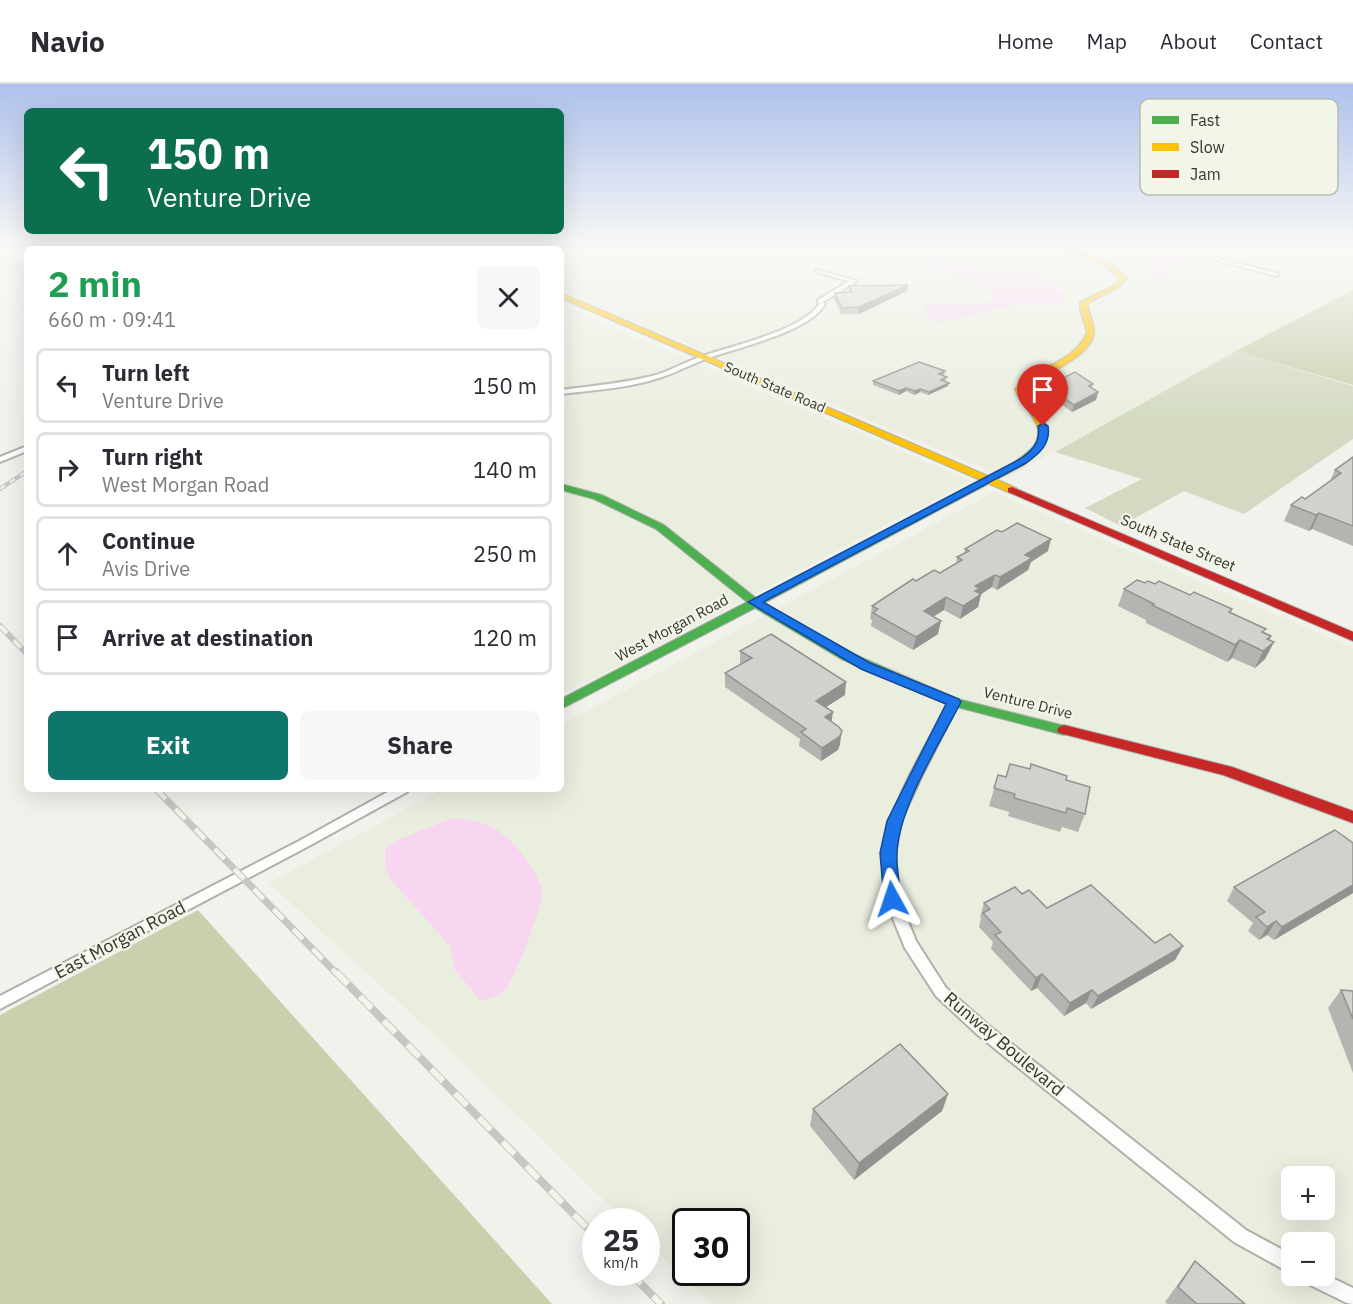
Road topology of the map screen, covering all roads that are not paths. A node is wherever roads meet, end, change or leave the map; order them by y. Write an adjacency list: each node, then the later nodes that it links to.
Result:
1 (589, 307): 4 (street, South State Road)
2 (820, 307): 4 (street)
3 (1083, 307): 8 (street, West Morgan Road)
4 (705, 357): 5 (street); 8 (street, South State Road)
5 (564, 392)
6 (24, 448): 7 (street)
7 (0, 460)
8 (989, 479): 10 (street, West Morgan Road); 11 (street, South State Street)
9 (564, 488): 10 (street, Venture Drive)
10 (754, 602): 12 (street, Venture Drive); 13 (street, West Morgan Road)
11 (1353, 637)
12 (954, 702): 15 (street, Venture Drive); 17 (street, Runway Boulevard)
13 (564, 703)
14 (397, 792): 16 (street, East Morgan Road)
15 (1353, 817)
16 (0, 1003)
17 (1281, 1259)
18 (1332, 1286): 19 (street)
19 (1353, 1296)

